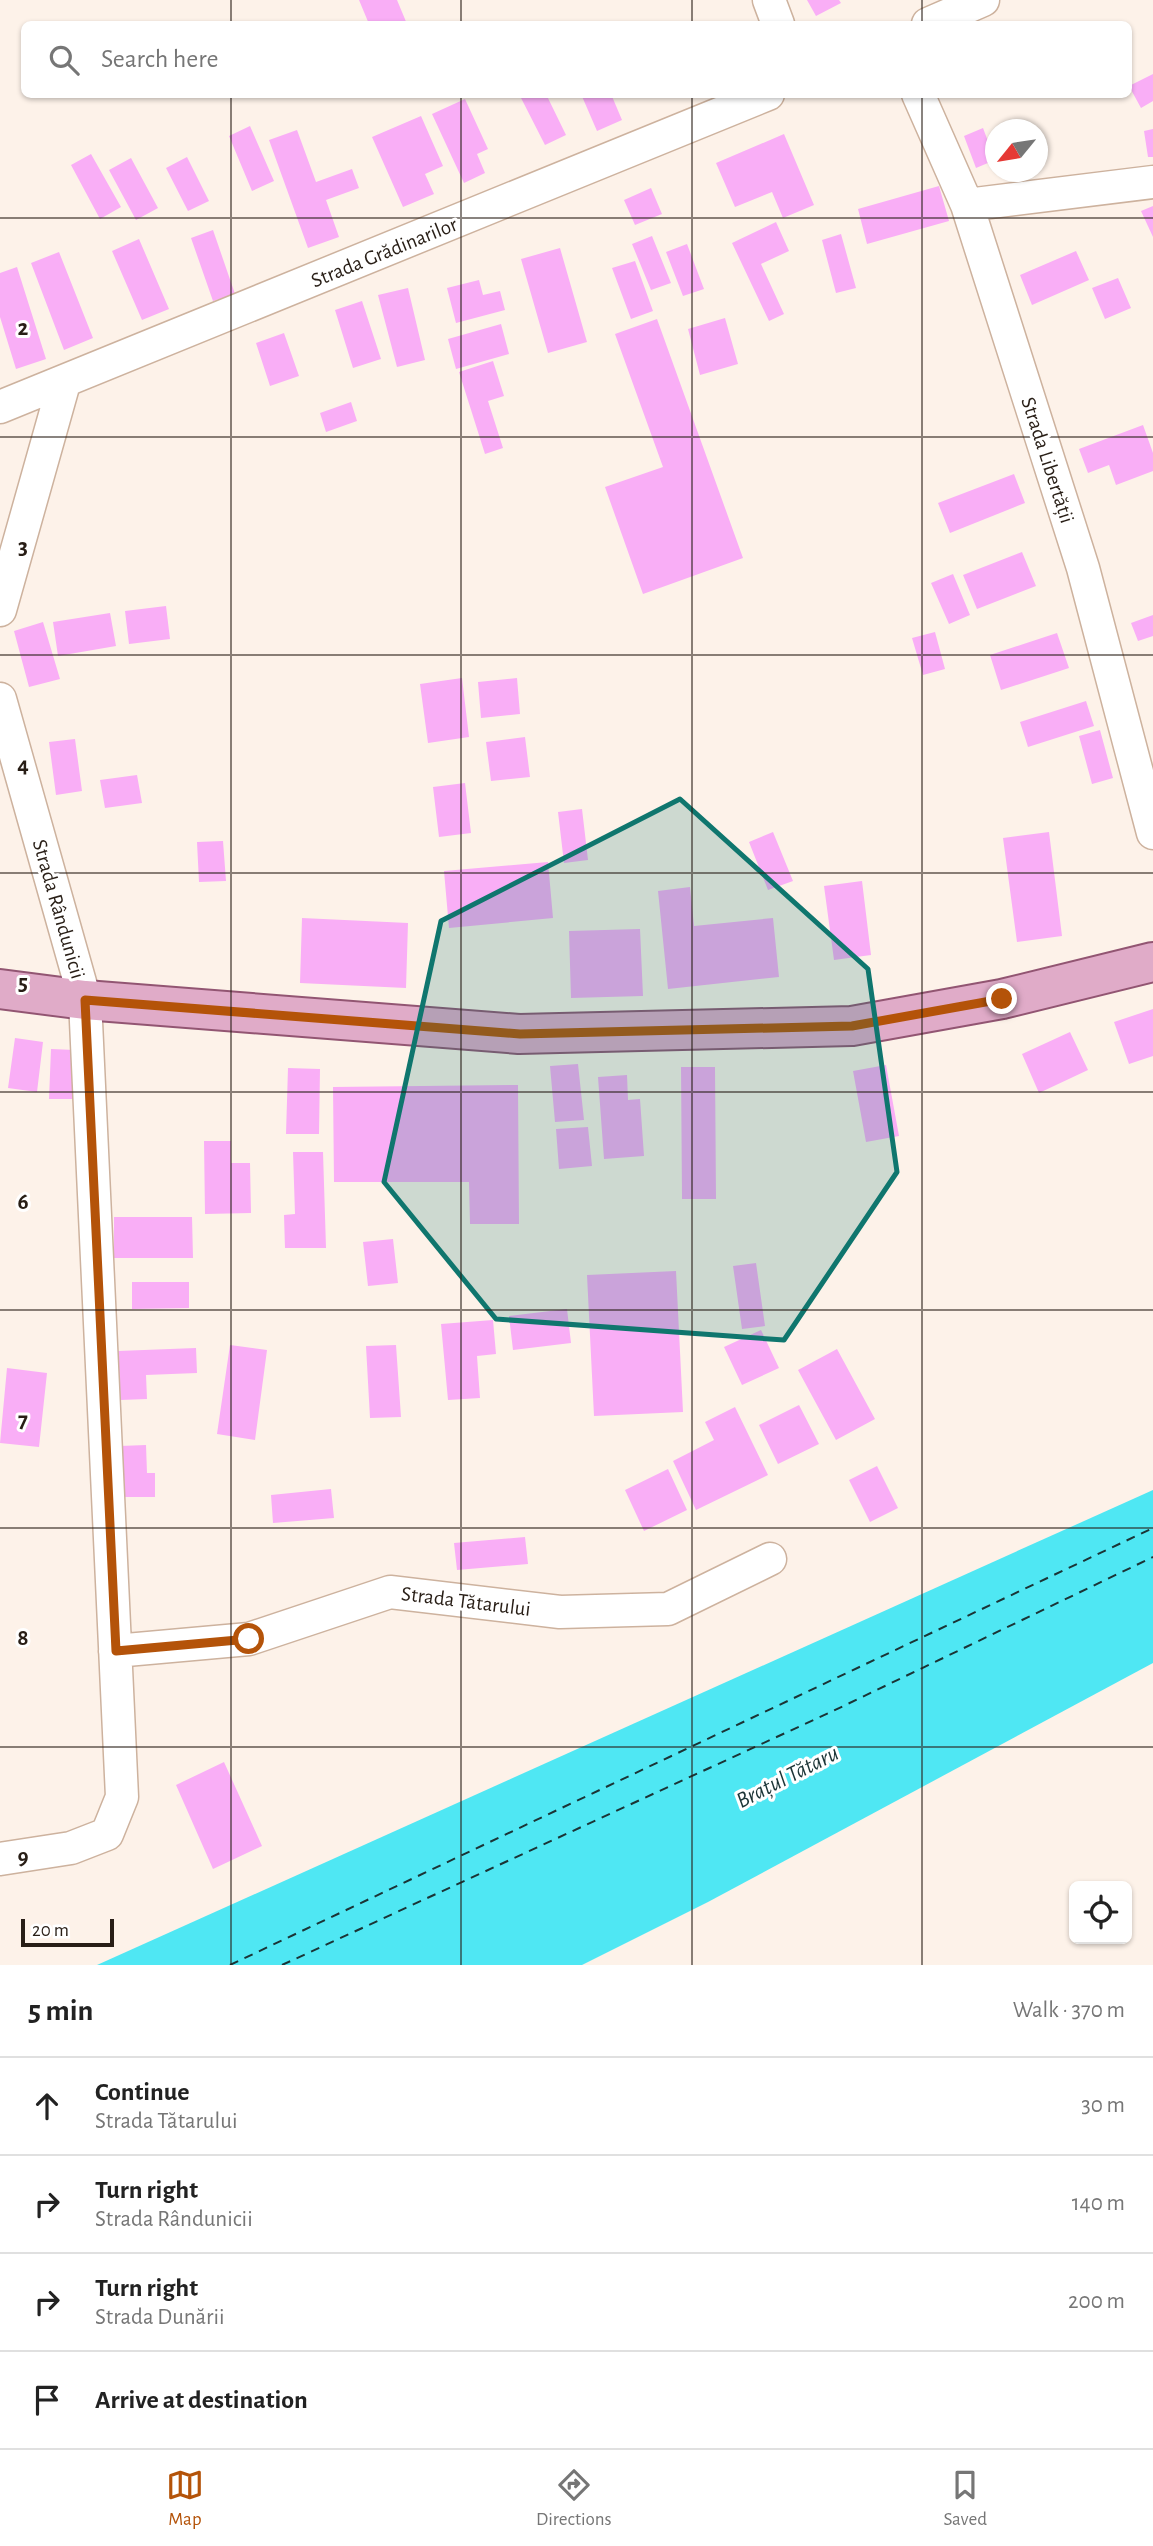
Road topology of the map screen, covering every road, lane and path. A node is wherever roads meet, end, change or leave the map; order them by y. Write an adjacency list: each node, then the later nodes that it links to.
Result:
1 (769, 0): 3 (street)
2 (984, 0): 4 (street)
3 (777, 21)
4 (935, 21)
5 (758, 98): 9 (street, Strada Grădinarilor)
6 (920, 98): 8 (street, Strada Libertății)
7 (1153, 182): 8 (street)
8 (967, 205): 13 (street, Strada Libertății)
9 (64, 383): 10 (street, Strada Grădinarilor); 11 (street)
10 (0, 407)
11 (0, 610)
12 (0, 699): 16 (street, Strada Rândunicii)
13 (1153, 833)
14 (1153, 962): 16 (main road)
15 (0, 989): 16 (main road)
16 (85, 1000): 18 (street, Strada Rândunicii)
17 (770, 1559): 18 (street, Strada Tătarului)
18 (116, 1651): 19 (street, Strada Rândunicii)
19 (0, 1859)

